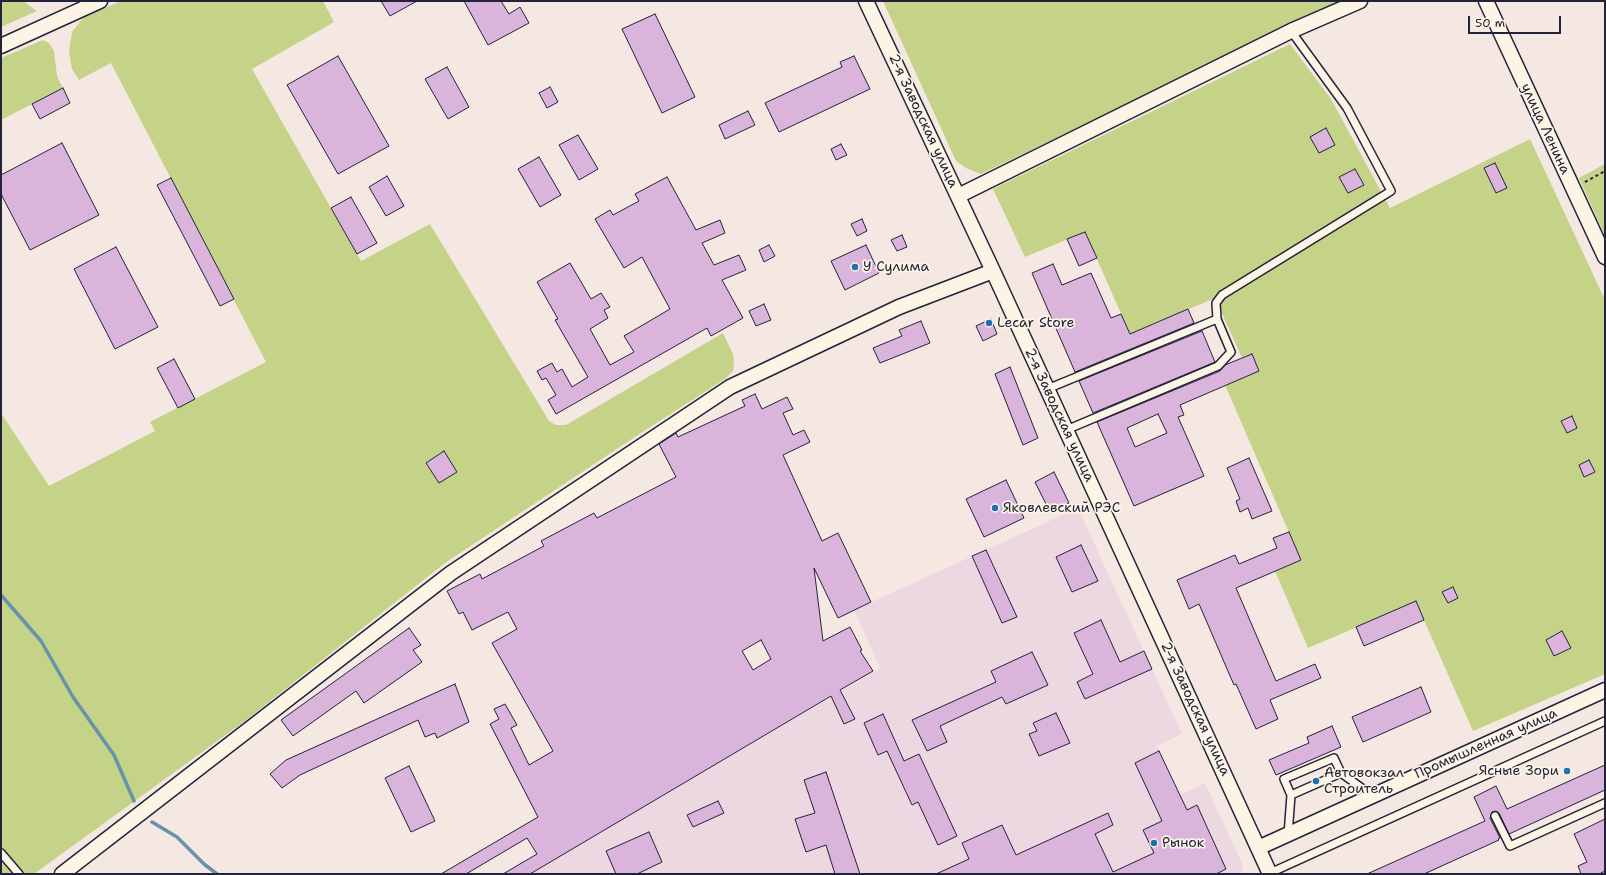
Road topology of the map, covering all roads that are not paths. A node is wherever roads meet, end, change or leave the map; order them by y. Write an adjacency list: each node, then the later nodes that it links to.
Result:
1 (100, 1): 6 (street)
2 (866, 1): 7 (street, 2-я Заводская улица)
3 (1360, 1): 5 (street)
4 (1486, 1): 8 (street, улица Ленина)
5 (1291, 31): 7 (street); 10 (lane)
6 (1, 46)
7 (958, 196): 9 (street, 2-я Заводская улица)
8 (1605, 257)
9 (993, 271): 11 (street, 2-я Заводская улица); 24 (street)
10 (1217, 319): 11 (lane); 12 (lane)
11 (1047, 389): 12 (street, 2-я Заводская улица)
12 (1066, 430): 21 (street, 2-я Заводская улица)
13 (1605, 690): 17 (street, Промышленная улица)
14 (1605, 721): 25 (lane)
15 (1341, 773): 16 (lane); 16 (lane); 17 (lane)
16 (1291, 795): 20 (lane)
17 (1373, 796): 20 (street, Промышленная улица)
18 (1605, 803): 19 (lane)
19 (1495, 816)
20 (1288, 835): 21 (street, Промышленная улица)
21 (1258, 848): 25 (street, 2-я Заводская улица)
22 (1, 853): 23 (lane)
23 (19, 874)
24 (62, 874)
25 (1270, 874)

